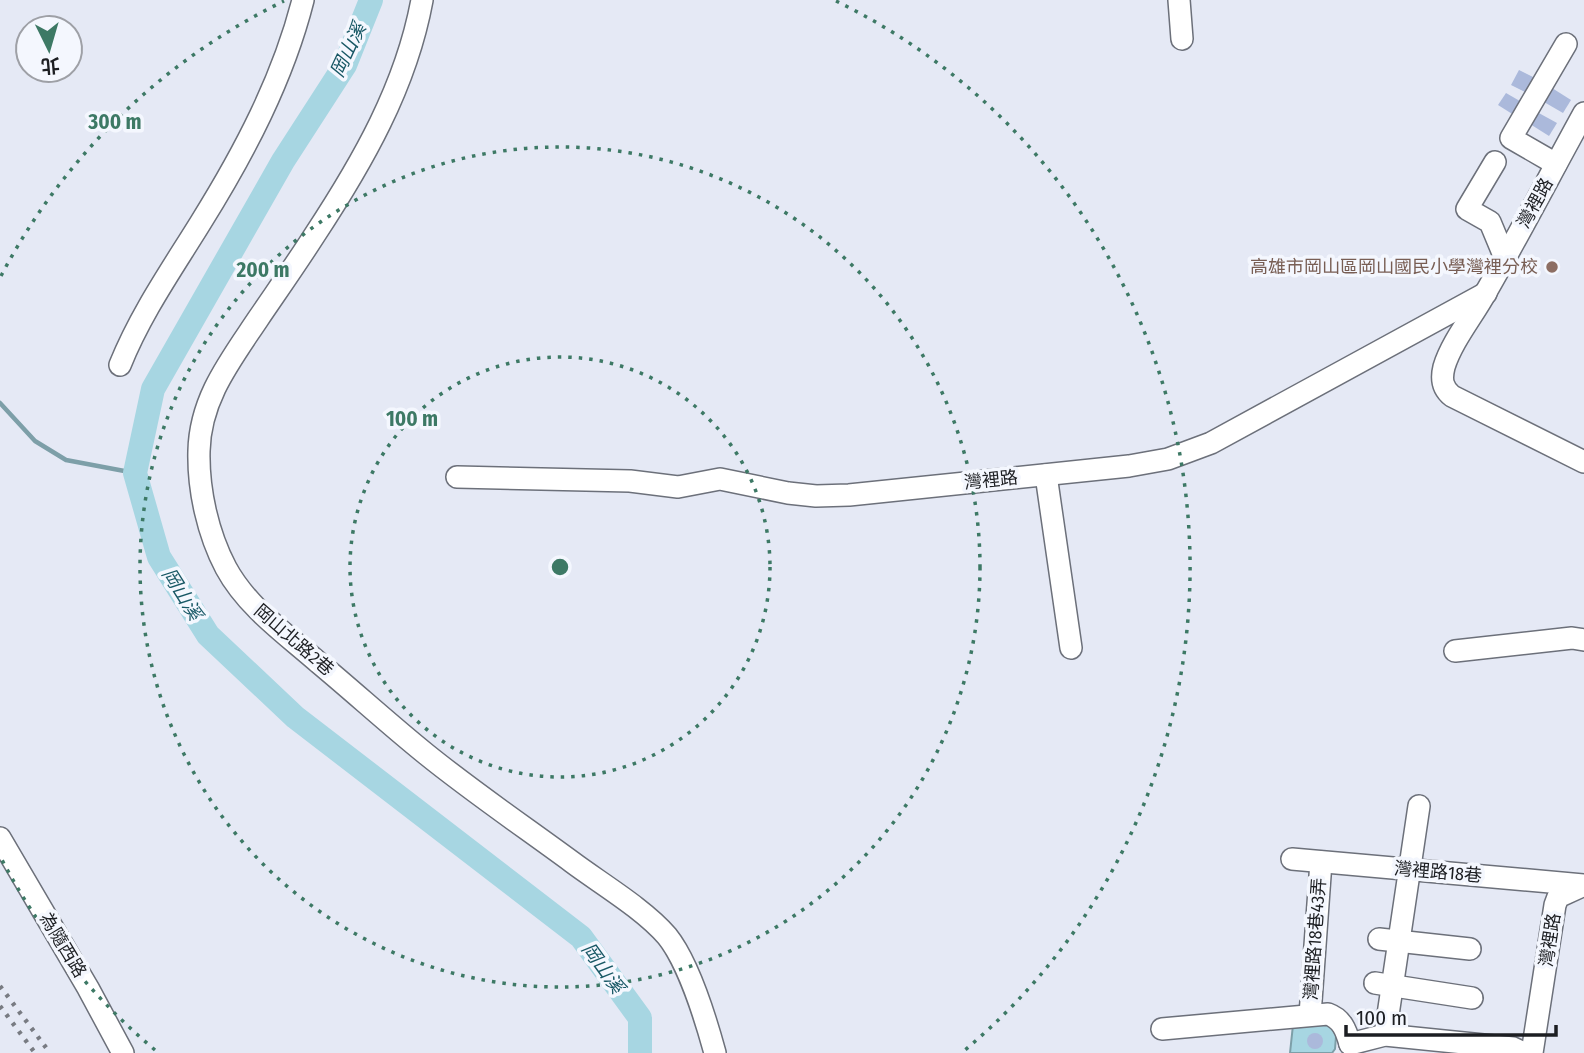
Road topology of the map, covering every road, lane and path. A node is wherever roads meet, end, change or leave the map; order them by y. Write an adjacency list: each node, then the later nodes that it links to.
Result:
1 (303, 0): 11 (street)
2 (422, 0): 34 (street, 岡山北路2巷)
3 (1179, 0): 4 (street)
4 (1182, 39)
5 (1566, 44): 8 (street)
6 (1584, 113): 8 (street, 灣裡路)
7 (1495, 162): 9 (street)
8 (1556, 164): 9 (street, 灣裡路)
9 (1505, 257): 10 (street, 灣裡路)
10 (1486, 293): 12 (street, 灣裡路); 13 (street, 灣裡路)
11 (120, 365)
12 (1584, 462)
13 (1046, 475): 14 (street, 灣裡路); 16 (street)
14 (457, 477)
15 (1584, 640): 17 (street)
16 (1071, 648)
17 (1455, 651)
18 (1419, 806): 22 (street)
19 (0, 838): 33 (street, 為隨西路)
20 (1292, 859): 21 (street, 灣裡路18巷)
21 (1321, 862): 22 (street, 灣裡路18巷); 28 (street, 灣裡路18巷43弄)
22 (1409, 869): 23 (street, 灣裡路18巷); 24 (street)
23 (1584, 885): 36 (street, 灣裡路)
24 (1390, 940): 25 (street); 26 (street)
25 (1470, 949)
26 (1384, 985): 27 (street); 30 (street)
27 (1472, 998)
28 (1310, 1015): 29 (street); 32 (street)
29 (1162, 1029)
30 (1385, 1035): 31 (street); 32 (street)
31 (1453, 1047): 35 (street)
32 (1345, 1048)
33 (123, 1053)
34 (715, 1053)
35 (1524, 1053)
36 (1532, 1053)

